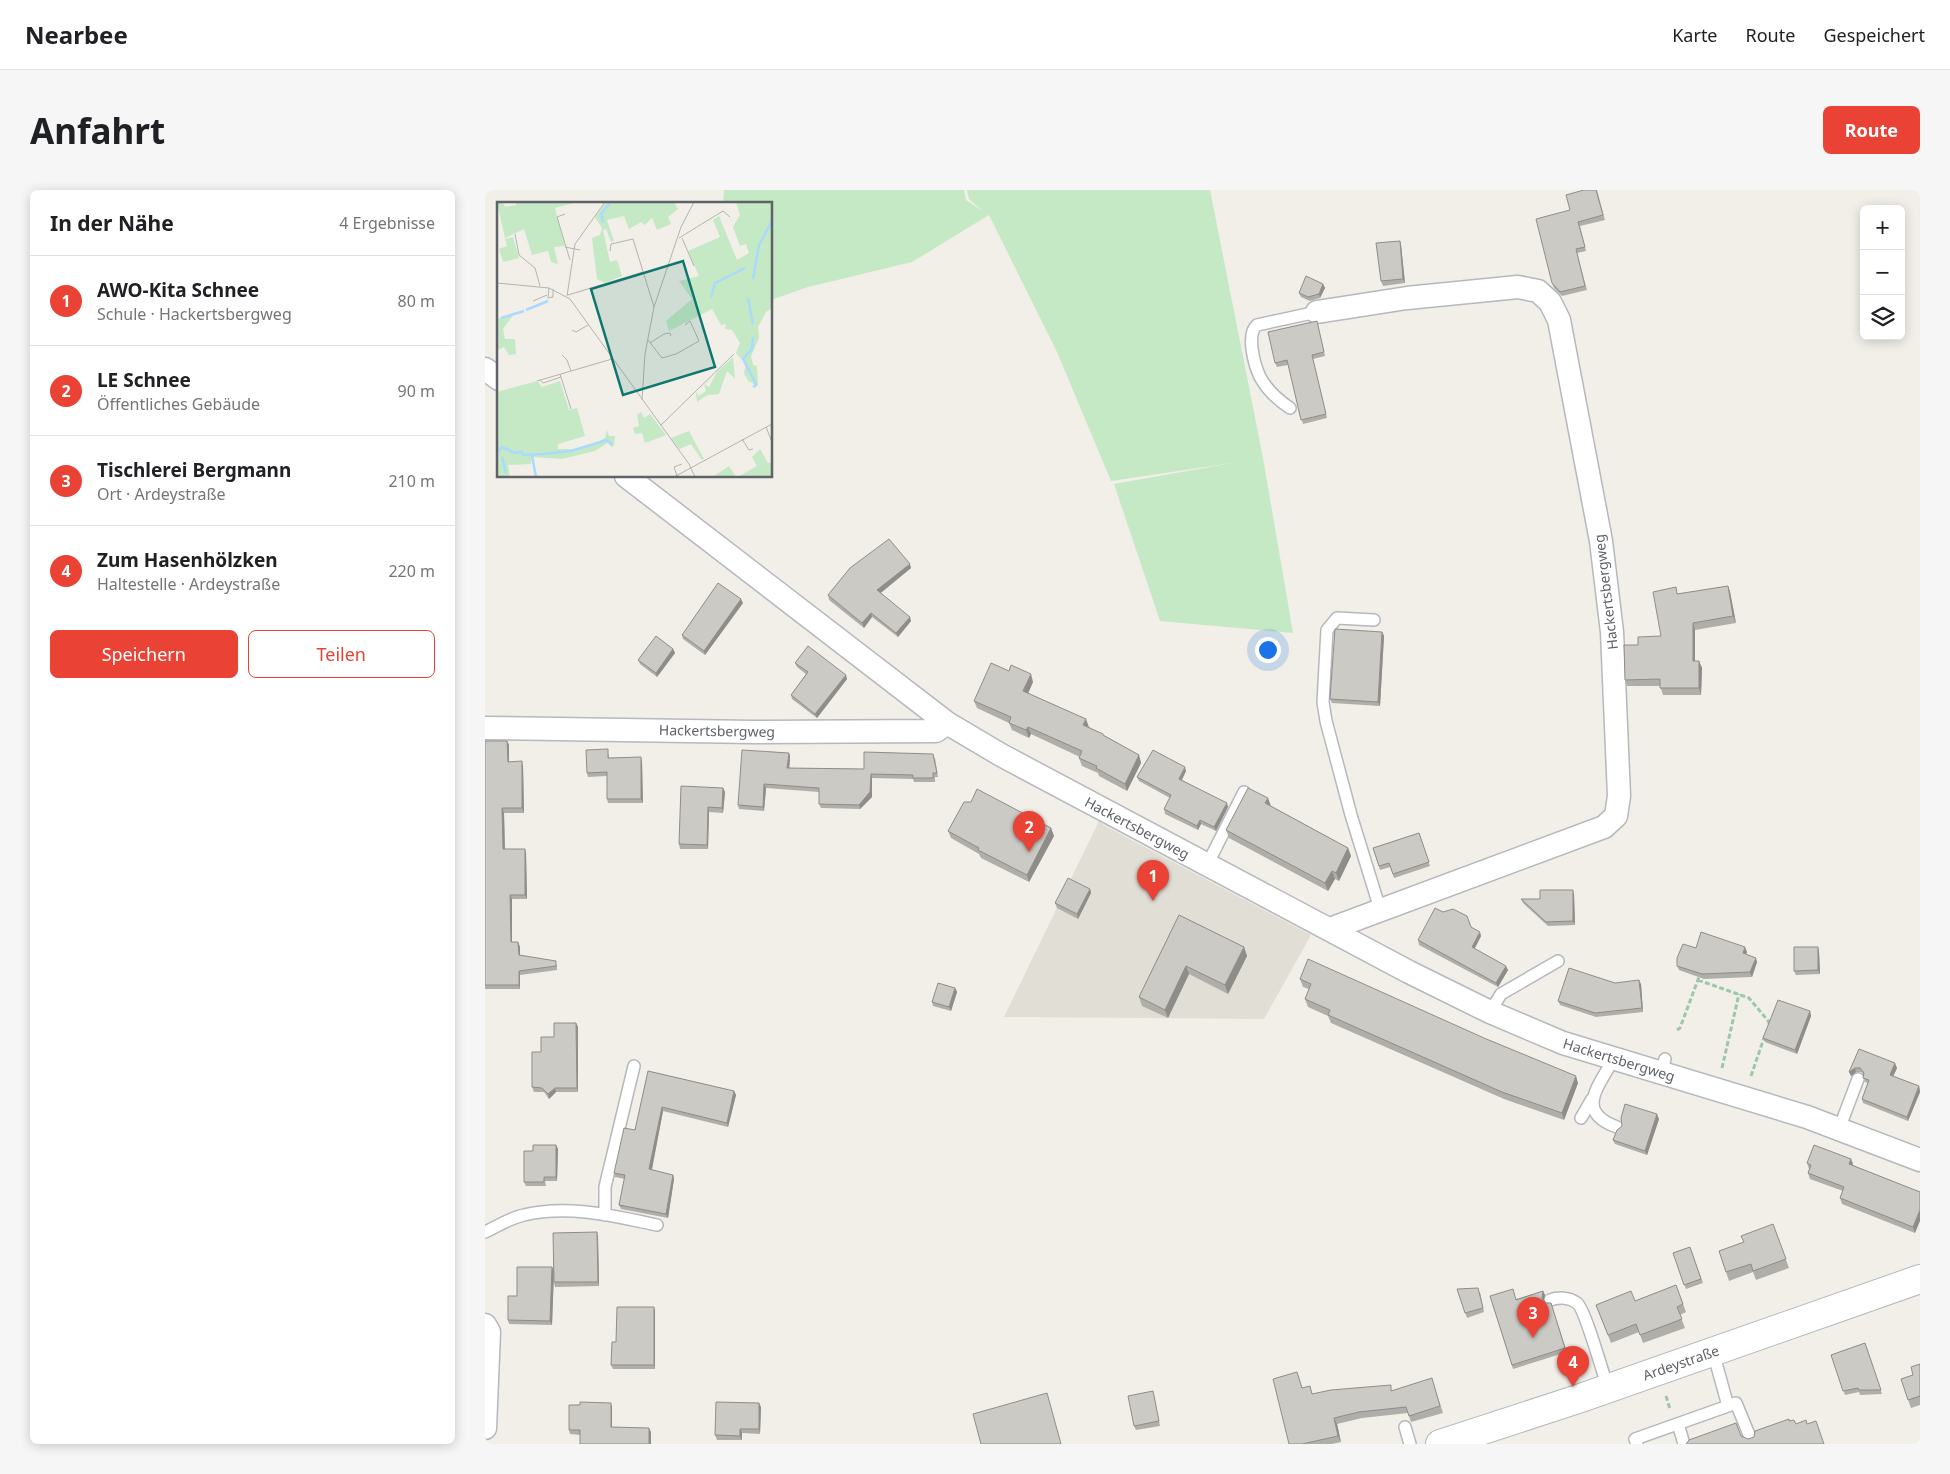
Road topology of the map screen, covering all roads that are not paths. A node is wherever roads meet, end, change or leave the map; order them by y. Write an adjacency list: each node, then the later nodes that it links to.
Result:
1 (1317, 312): 4 (lane); 11 (street, Hackertsbergweg)
2 (485, 370): 3 (street)
3 (497, 378)
4 (1290, 408)
5 (629, 478): 7 (street, Hackertsbergweg)
6 (1374, 620): 11 (lane)
7 (947, 723): 8 (street, Hackertsbergweg); 10 (street, Hackertsbergweg)
8 (485, 728)
9 (1244, 792): 10 (lane)
10 (1207, 865): 12 (street, Hackertsbergweg)
11 (1380, 909): 12 (street, Hackertsbergweg)
12 (1329, 929): 14 (street, Hackertsbergweg)
13 (1558, 961): 14 (lane)
14 (1490, 1012): 15 (street, Hackertsbergweg)
15 (1613, 1060): 18 (lane); 21 (street, Hackertsbergweg)
16 (634, 1066): 23 (lane)
17 (1858, 1079): 21 (lane)
18 (1592, 1099): 19 (lane); 20 (lane)
19 (1581, 1118)
20 (1617, 1127)
21 (1839, 1129): 22 (street, Hackertsbergweg)
22 (1920, 1160)
23 (605, 1214): 24 (lane); 25 (lane)
24 (657, 1224)
25 (485, 1232)
26 (1920, 1279): 29 (main road, Ardeystraße)
27 (1550, 1300): 30 (lane)
28 (485, 1325): 34 (street)
29 (1713, 1352): 30 (main road, Ardeystraße); 31 (lane)
30 (1608, 1388): 37 (main road, Ardeystraße)
31 (1729, 1406): 32 (lane); 35 (lane)
32 (1676, 1424): 38 (lane); 39 (lane)
33 (1405, 1427): 36 (lane)
34 (485, 1428)
35 (1750, 1437)
36 (1411, 1444)
37 (1440, 1444)
38 (1637, 1444)
39 (1684, 1444)

